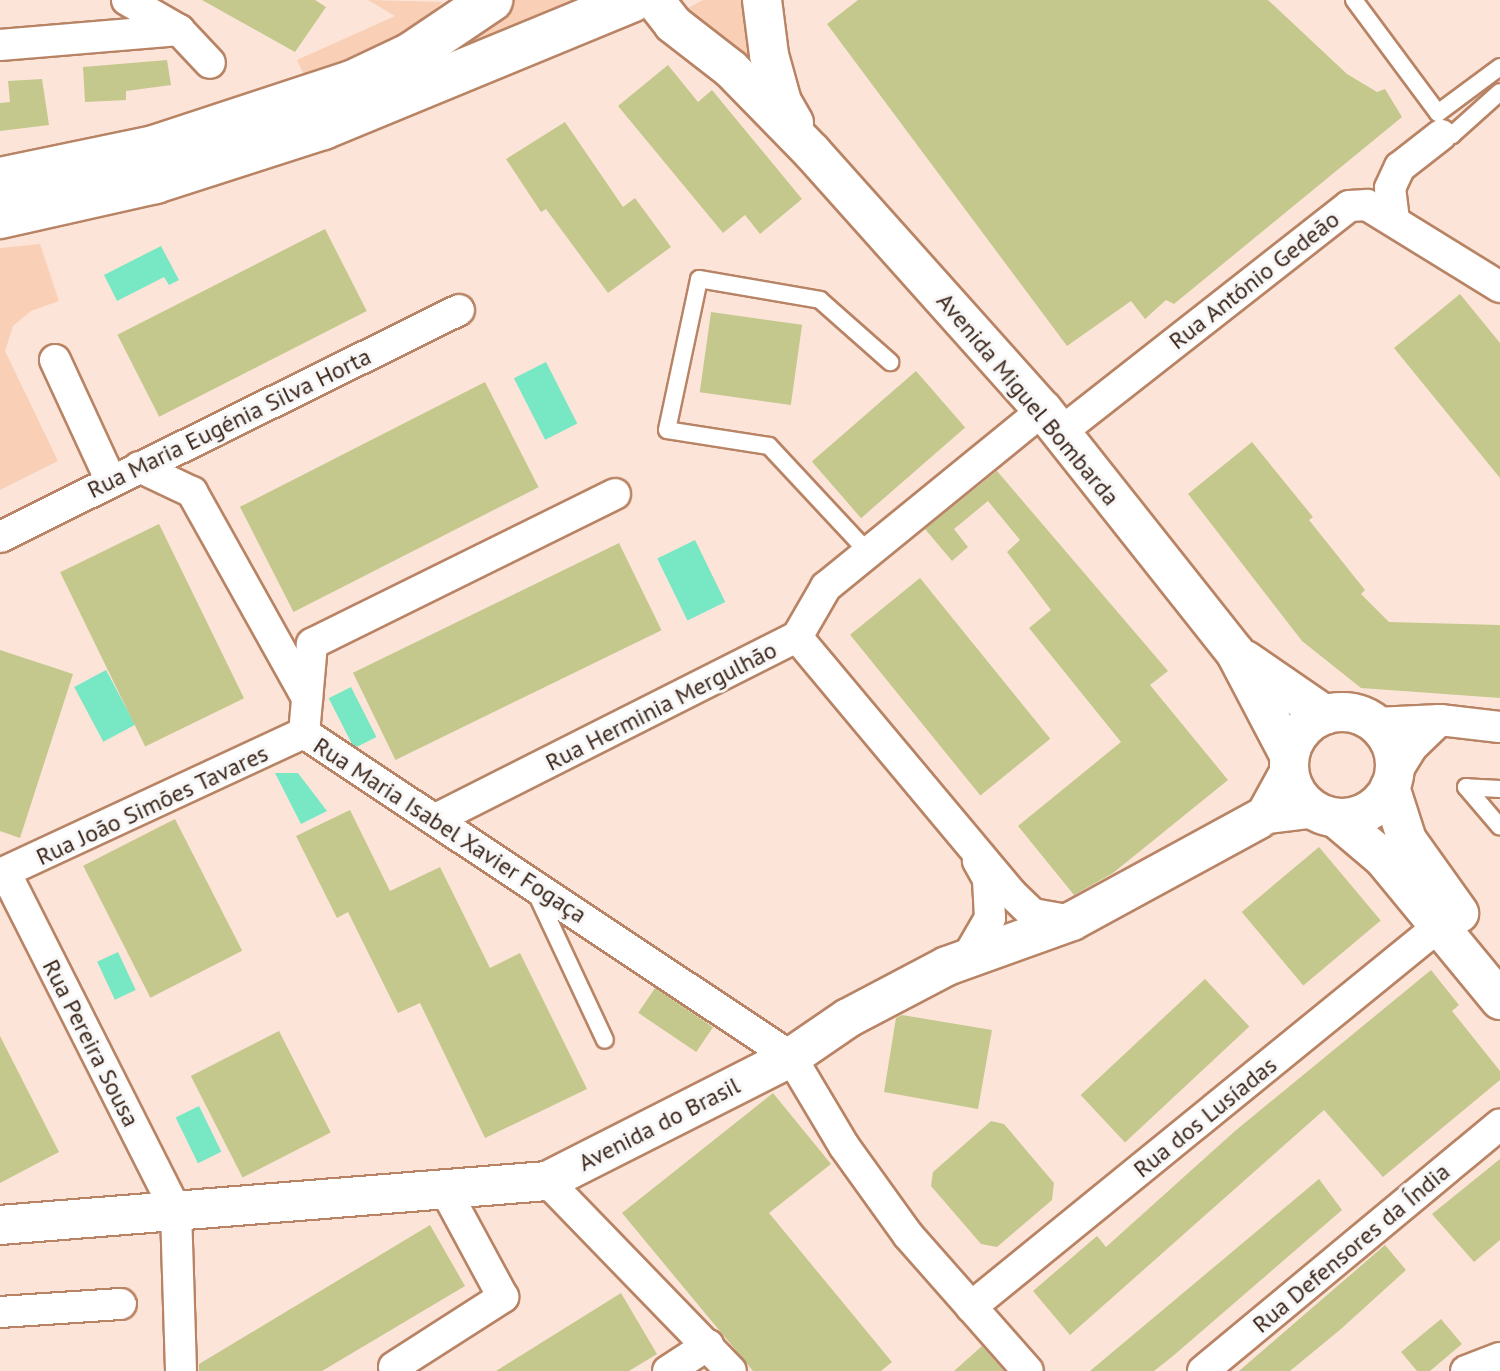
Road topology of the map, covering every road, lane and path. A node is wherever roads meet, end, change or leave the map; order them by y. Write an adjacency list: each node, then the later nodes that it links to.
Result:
1 (127, 0): 6 (street)
2 (1354, 0): 11 (lane)
3 (644, 1): 12 (street); 14 (main road)
4 (768, 4): 12 (street)
5 (477, 6): 13 (main road)
6 (179, 30): 7 (street); 8 (street)
7 (0, 45)
8 (210, 63)
9 (1500, 67): 11 (lane)
10 (1500, 92): 11 (lane)
11 (1439, 124): 15 (street)
12 (812, 152): 20 (street, Avenida Miguel Bombarda)
13 (0, 179)
14 (0, 217)
15 (1394, 220): 16 (street, Rua António Gedeão); 20 (street, Rua António Gedeão)
16 (1500, 287)
17 (459, 310): 21 (street, Rua Maria Eugénia Silva Horta)
18 (55, 360): 22 (street)
19 (890, 362): 25 (lane)
20 (1052, 421): 25 (street, Rua Herminia Mergulhão); 27 (street, Avenida Miguel Bombarda)
21 (139, 467): 22 (street, Rua Maria Eugénia Silva Horta); 28 (street)
22 (111, 481): 24 (street, Rua Maria Eugénia Silva Horta)
23 (615, 494): 28 (street, Rua Maria Isabel Xavier Fogaça)
24 (0, 537)
25 (866, 550): 26 (street, Rua Herminia Mergulhão)
26 (797, 637): 38 (street, Rua Herminia Mergulhão); 41 (street)
27 (1235, 652): 29 (street, Avenida Miguel Bombarda); 34 (street, Avenida Miguel Bombarda)
28 (307, 698): 33 (street, Rua Maria Isabel Xavier Fogaça)
29 (1325, 715): 31 (street); 34 (street)
30 (1440, 720): 31 (street); 32 (street); 35 (street)
31 (1375, 723): 35 (street)
32 (1500, 727)
33 (304, 733): 38 (street, Rua Maria Isabel Xavier Fogaça); 42 (street, Rua João Simões Tavares)
34 (1289, 760): 37 (street); 39 (street)
35 (1392, 782): 37 (street); 47 (street)
36 (1500, 789): 40 (lane)
37 (1326, 815): 39 (street, Avenida do Brasil); 45 (street)
38 (436, 819): 43 (street, Rua Maria Isabel Xavier Fogaça)
39 (1259, 819): 44 (street, Avenida do Brasil)
40 (1500, 827)
41 (969, 845): 44 (street); 46 (street)
42 (3, 874): 54 (street, Rua Pereira Sousa)
43 (531, 882): 49 (lane); 50 (street, Rua Maria Isabel Xavier Fogaça)
44 (1072, 921): 46 (street, Avenida do Brasil)
45 (1439, 926): 48 (street); 57 (street, Rua dos Lusíadas)
46 (968, 956): 50 (street, Avenida do Brasil)
47 (1500, 964)
48 (1500, 1000)
49 (605, 1040)
50 (791, 1057): 52 (street, Avenida do Brasil); 57 (street)
51 (1500, 1124): 66 (street, Rua Defensores da Índia)
52 (547, 1181): 53 (street, Avenida do Brasil); 59 (street)
53 (444, 1188): 54 (street, Avenida do Brasil); 61 (street)
54 (176, 1211): 55 (street, Avenida do Brasil); 62 (street)
55 (0, 1225)
56 (121, 1304): 58 (street)
57 (971, 1307): 65 (street)
58 (0, 1312)
59 (708, 1345): 63 (street); 64 (street)
60 (1500, 1358): 67 (street)
61 (394, 1367)
62 (181, 1371)
63 (668, 1371)
64 (731, 1371)
65 (1028, 1371)
66 (1203, 1371)
67 (1466, 1371)

